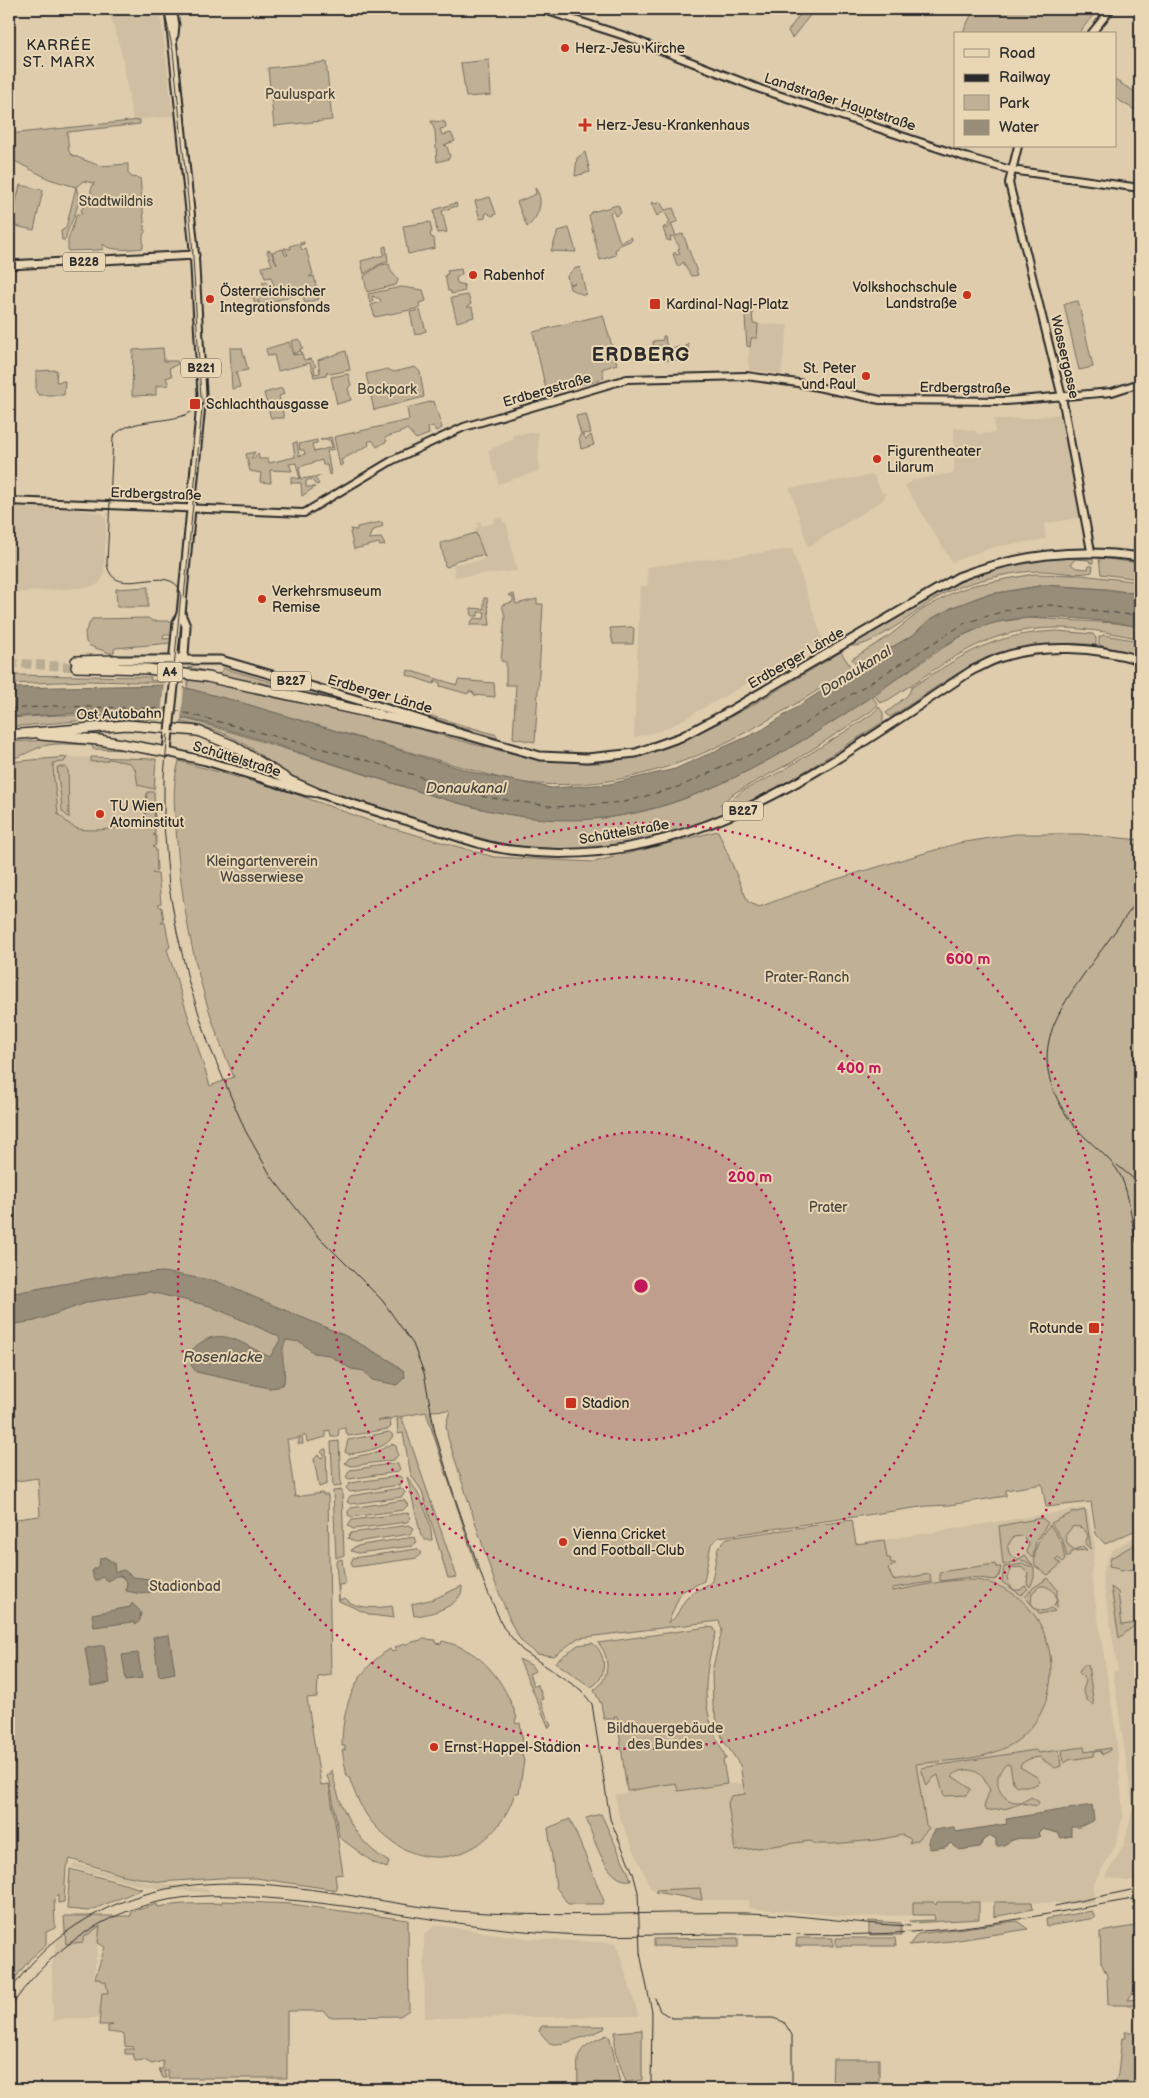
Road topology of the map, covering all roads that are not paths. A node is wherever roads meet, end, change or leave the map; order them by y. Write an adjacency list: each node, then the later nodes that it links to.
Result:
1 (170, 9): 8 (main road, B221)
2 (541, 9): 6 (street, Landstraßer Hauptstraße)
3 (1111, 9): 4 (street)
4 (1093, 32)
5 (1017, 148): 6 (street)
6 (1011, 170): 7 (street, Landstraßer Hauptstraße); 11 (street, Wassergasse)
7 (1140, 188)
8 (195, 255): 9 (main road, B228); 13 (main road, B221)
9 (9, 265)
10 (1140, 383): 11 (street, Erdbergstraße)
11 (1062, 397): 13 (street, Erdbergstraße); 14 (street, Wassergasse)
12 (9, 500): 13 (street, Erdbergstraße)
13 (191, 508): 18 (main road, B221)
14 (1091, 551): 15 (main road, Erdberger Lände / B227); 21 (main road, Erdberger Lände / B227)
15 (1140, 557)
16 (116, 660): 18 (main road, Erdberger Lände); 19 (highway, A4)
17 (1140, 660): 24 (main road, Schüttelstraße / B227)
18 (176, 664): 21 (main road, Erdberger Lände / B227); 23 (main road, B221, bridge)
19 (380, 714): 21 (main road, Erdberger Lände / B227)
20 (30, 733): 22 (highway, Ost Autobahn); 23 (highway); 24 (highway, Ost Autobahn)
21 (459, 733)
22 (9, 735)
23 (167, 752): 24 (main road, Schüttelstraße / B227)
24 (315, 792)

